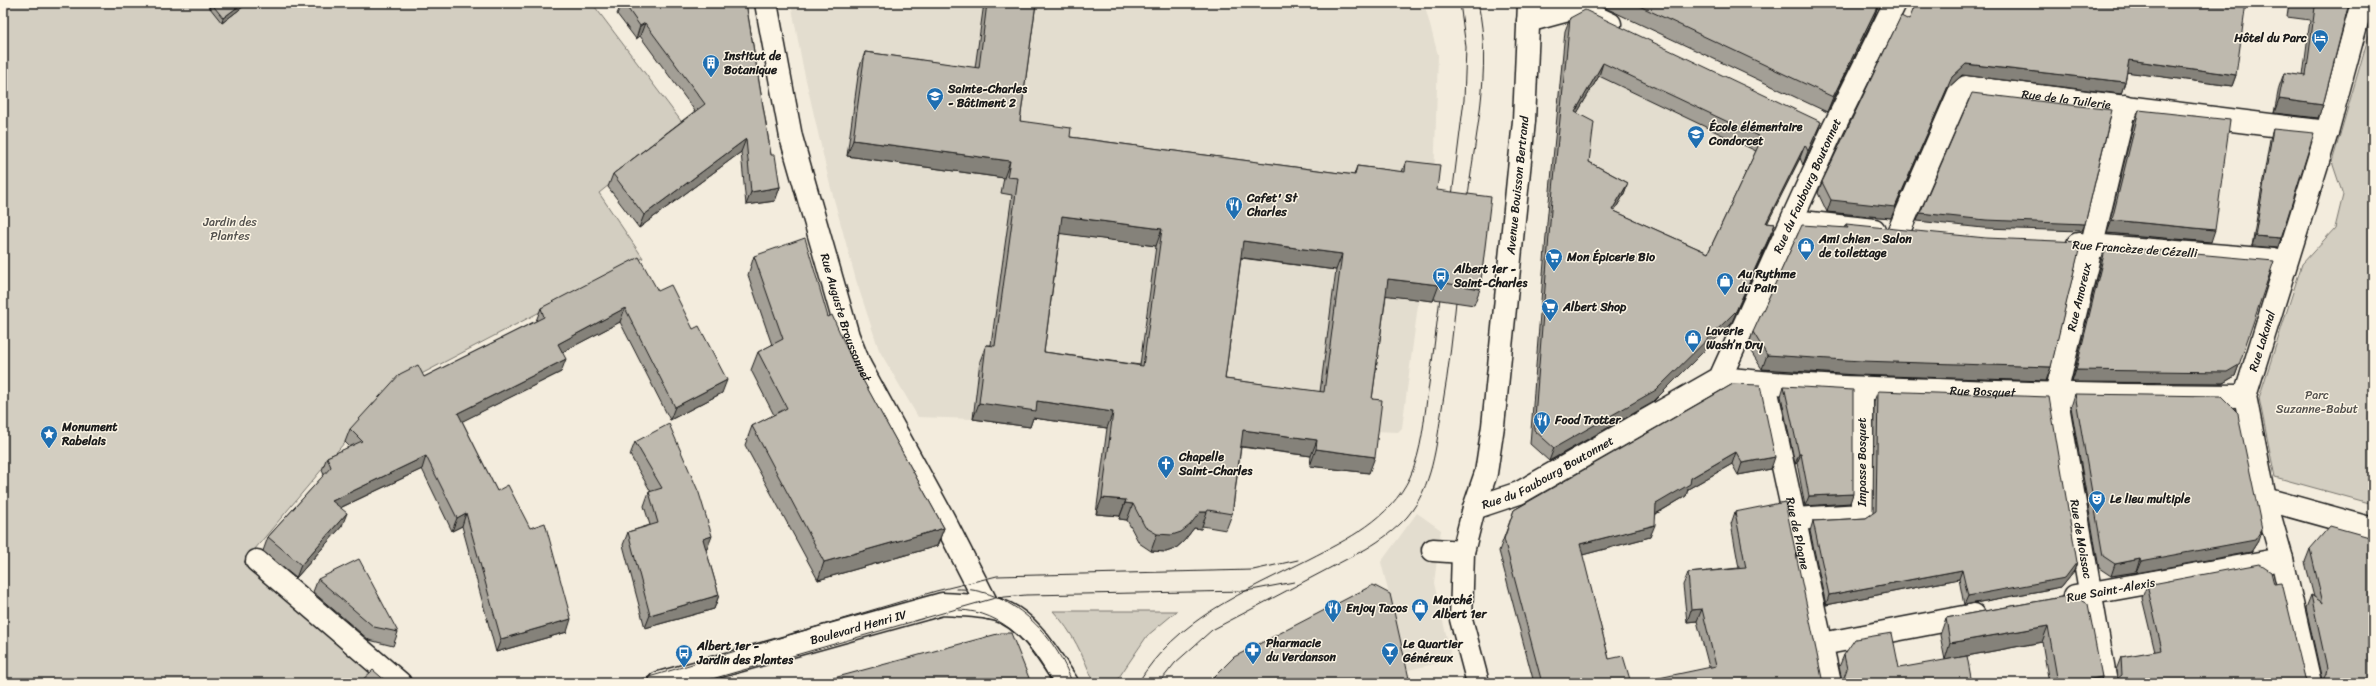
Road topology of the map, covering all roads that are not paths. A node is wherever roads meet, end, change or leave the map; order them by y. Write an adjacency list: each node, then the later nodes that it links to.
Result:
1 (766, 3): 29 (street, Rue Auguste Broussonnet)
2 (1895, 3): 8 (street, Rue du Faubourg Boutonnet)
3 (2362, 3): 7 (street, Rue Lakanal)
4 (1528, 12): 5 (street); 20 (street, Avenue Bouisson Bertrand)
5 (1625, 31)
6 (2125, 106): 7 (street, Rue de la Tuilerie); 9 (street, Rue de la Tuilerie); 12 (street, Rue Amoreux)
7 (2327, 132): 13 (street, Rue Lakanal)
8 (1793, 221): 9 (street); 14 (street, Rue du Faubourg Boutonnet)
9 (1898, 233): 10 (street)
10 (1921, 235)
11 (2061, 243): 12 (street, Rue Francèze de Cézelli)
12 (2093, 244): 13 (street, Rue Francèze de Cézelli); 17 (street, Rue Amoreux)
13 (2285, 263): 18 (street, Rue Lakanal)
14 (1720, 378): 15 (street, Rue Bosquet); 20 (street, Rue du Faubourg Boutonnet)
15 (1765, 383): 16 (street, Rue Bosquet); 21 (street, Rue de Plagne)
16 (1862, 388): 17 (street, Rue Bosquet); 21 (street, Impasse Bosquet)
17 (2056, 394): 18 (street, Rue Bosquet); 27 (street, Rue de Moissac)
18 (2245, 396): 19 (street, Rue Lakanal)
19 (2266, 499): 22 (street); 25 (street, Rue Lakanal)
20 (1474, 508): 24 (street, Avenue Bouisson Bertrand)
21 (1794, 519): 31 (street, Rue de Plagne)
22 (2373, 529)
23 (1433, 550): 24 (street)
24 (1463, 552): 35 (street, Avenue Bouisson Bertrand)
25 (2282, 559): 27 (street, Rue Saint-Alexis); 38 (street, Rue Lakanal)
26 (257, 561): 32 (street)
27 (2090, 594): 28 (street, Rue Saint-Alexis); 37 (street, Rue de Moissac)
28 (2052, 601)
29 (989, 608): 33 (street, Boulevard Henri IV); 34 (street, Boulevard Henri IV)
30 (1990, 612): 31 (street)
31 (1822, 644): 36 (street, Rue de Plagne)
32 (400, 683)
33 (659, 683)
34 (1067, 683)
35 (1478, 683)
36 (1830, 683)
37 (2106, 683)
38 (2310, 683)

